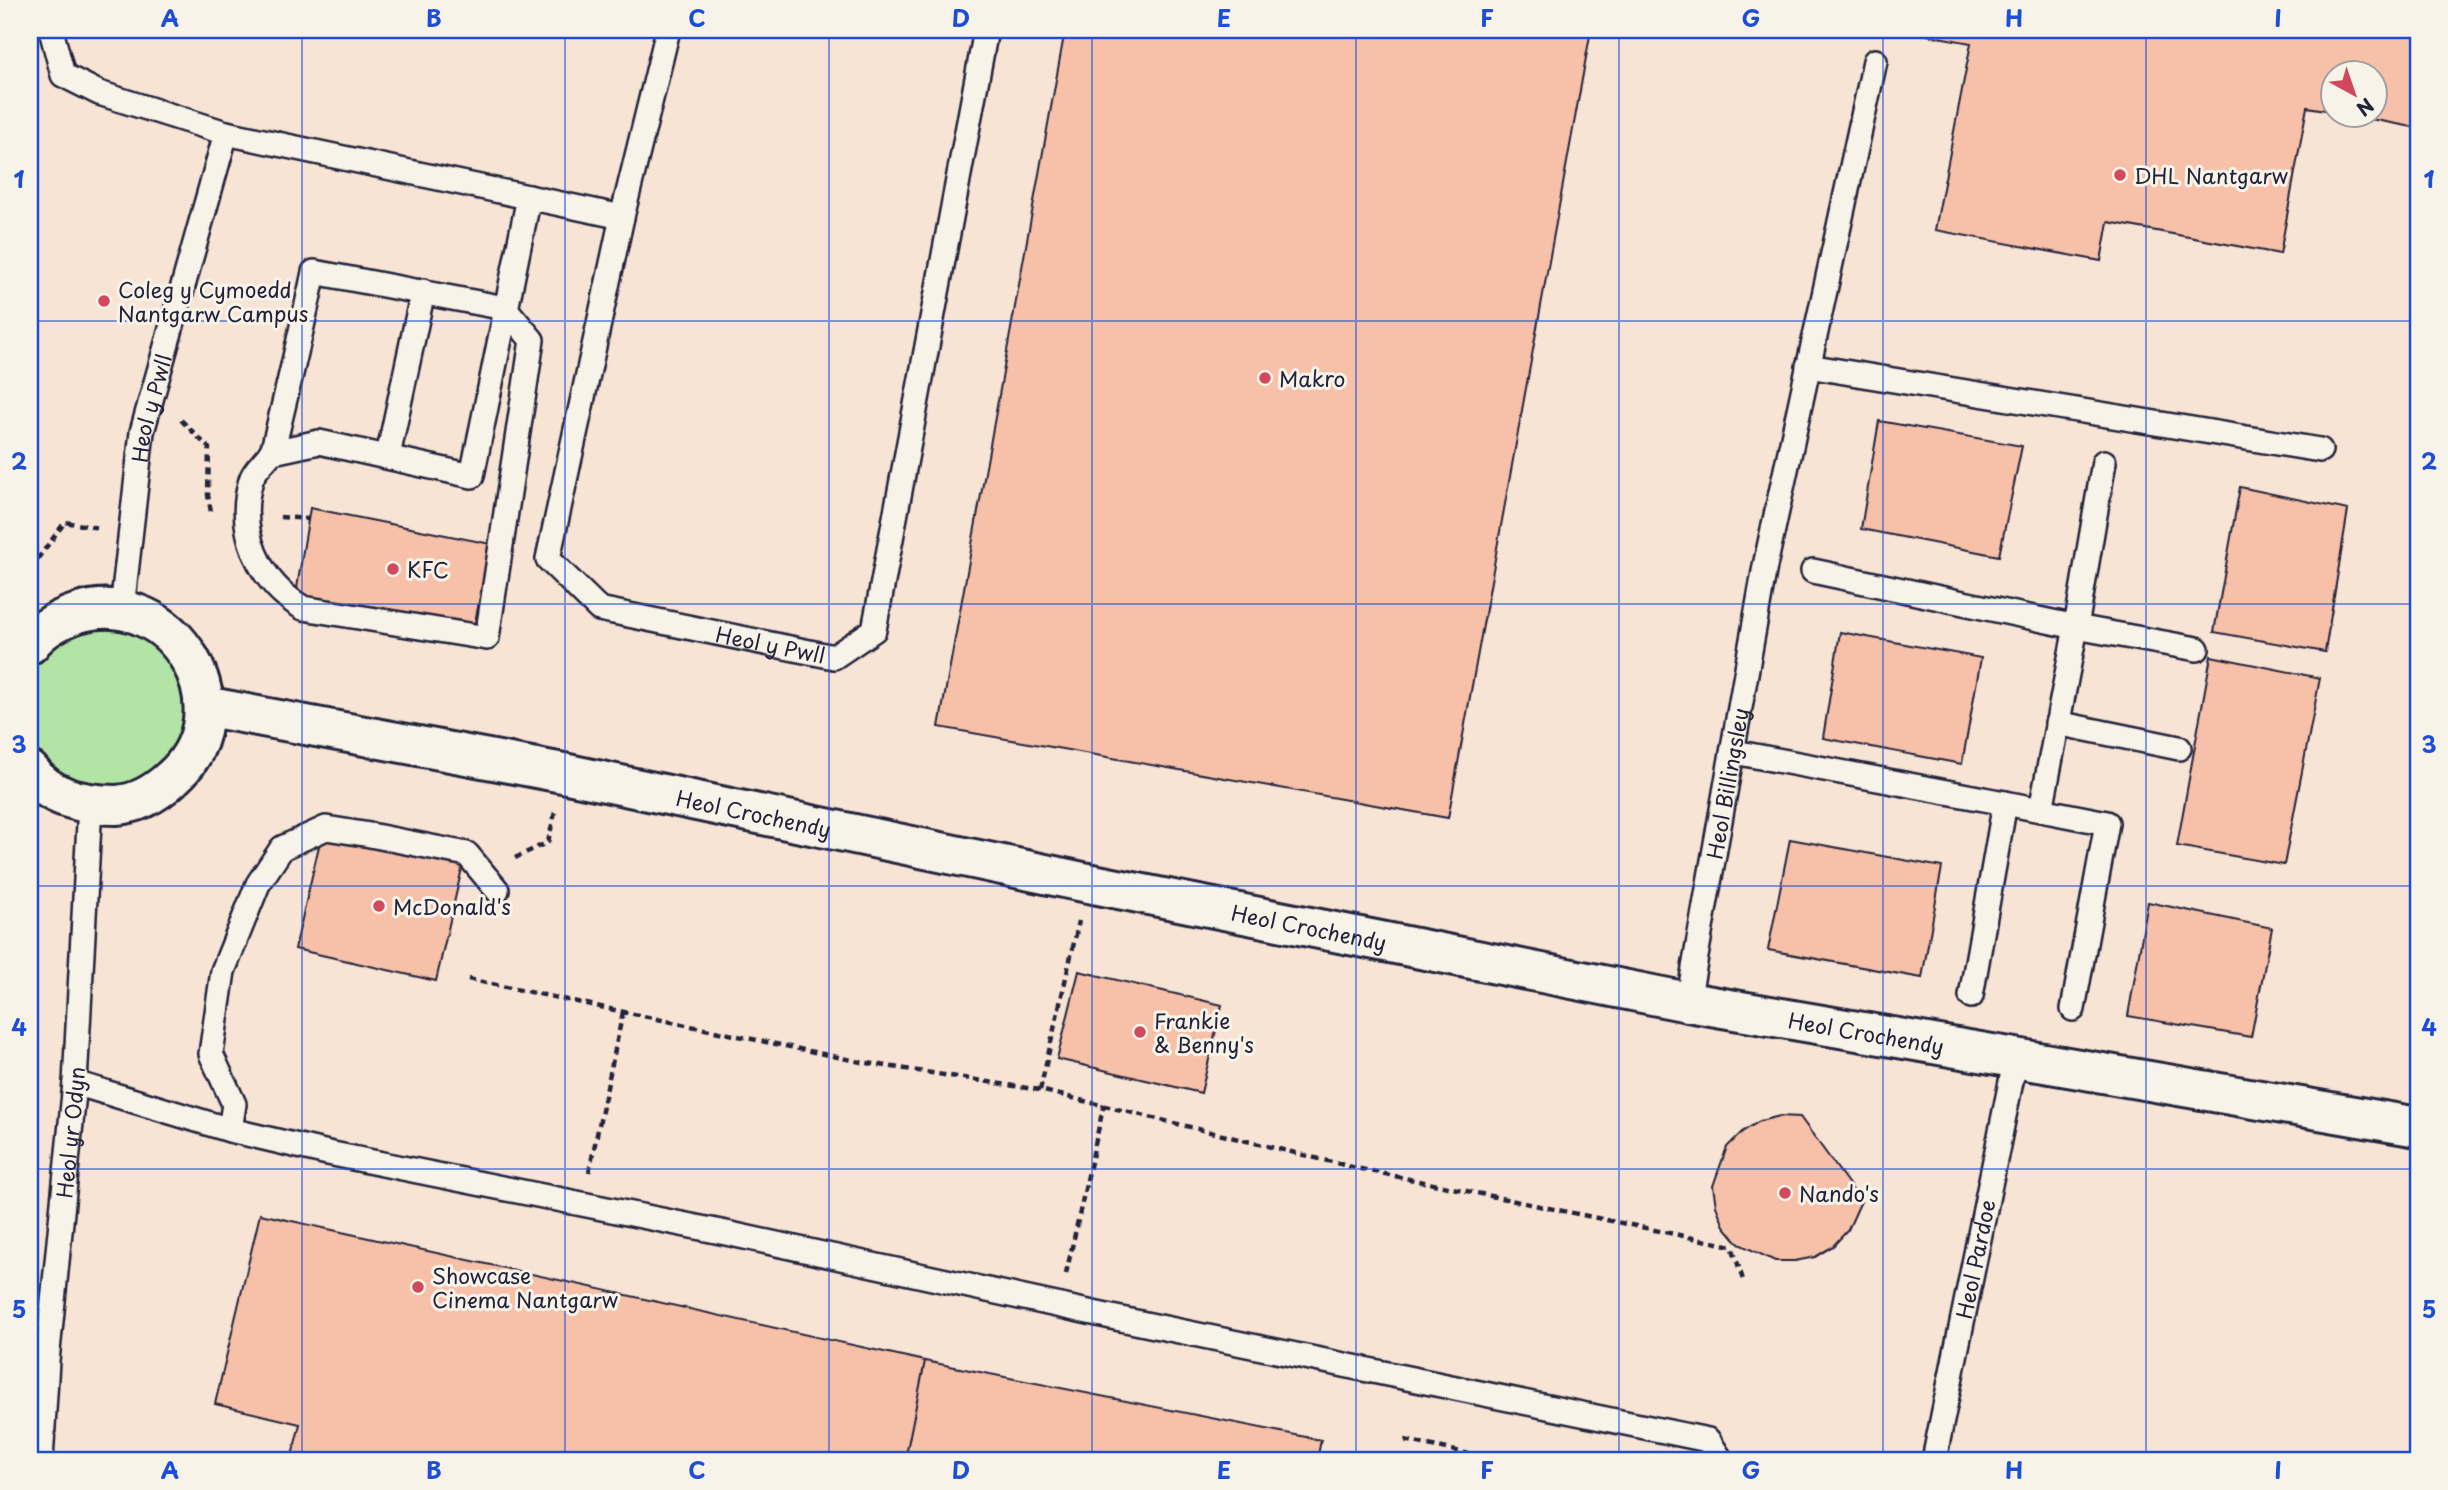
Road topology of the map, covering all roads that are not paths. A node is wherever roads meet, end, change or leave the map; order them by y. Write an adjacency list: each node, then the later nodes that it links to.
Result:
1 (51, 30): 5 (lane)
2 (668, 30): 7 (lane, Heol y Pwll)
3 (986, 30): 7 (lane, Heol y Pwll)
4 (1875, 61): 10 (lane, Heol Billingsley)
5 (226, 133): 6 (lane); 16 (lane, Heol y Pwll)
6 (529, 197): 7 (lane); 9 (lane)
7 (622, 217)
8 (423, 291): 9 (lane); 12 (lane); 13 (lane)
9 (505, 308): 12 (lane); 13 (lane)
10 (1808, 366): 11 (lane); 23 (lane, Heol Billingsley)
11 (2320, 450)
12 (273, 452): 13 (lane)
13 (388, 456)
14 (2104, 462): 17 (lane)
15 (1813, 571): 17 (lane)
16 (122, 609): 18 (street); 20 (street)
17 (2076, 627): 19 (lane); 21 (lane)
18 (30, 644)
19 (2197, 649)
20 (204, 706): 26 (street); 30 (street, Heol Crochendy)
21 (2057, 723): 22 (lane); 27 (lane)
22 (2179, 748)
23 (1734, 752): 25 (lane); 30 (lane, Heol Billingsley)
24 (30, 771): 26 (street)
25 (2005, 803): 27 (lane); 29 (lane)
26 (90, 805): 33 (lane, Heol yr Odyn)
27 (2041, 810): 31 (lane)
28 (491, 881): 35 (lane)
29 (1971, 996)
30 (1688, 1002): 32 (street, Heol Crochendy)
31 (2073, 1009)
32 (2016, 1057): 34 (street, Heol Crochendy); 39 (lane, Heol Pardoe)
33 (75, 1083): 35 (lane); 36 (lane, Heol yr Odyn)
34 (2418, 1127)
35 (230, 1130): 38 (lane)
36 (38, 1360): 37 (lane, Heol yr Odyn)
37 (41, 1460)
38 (1721, 1460)
39 (1934, 1460)

